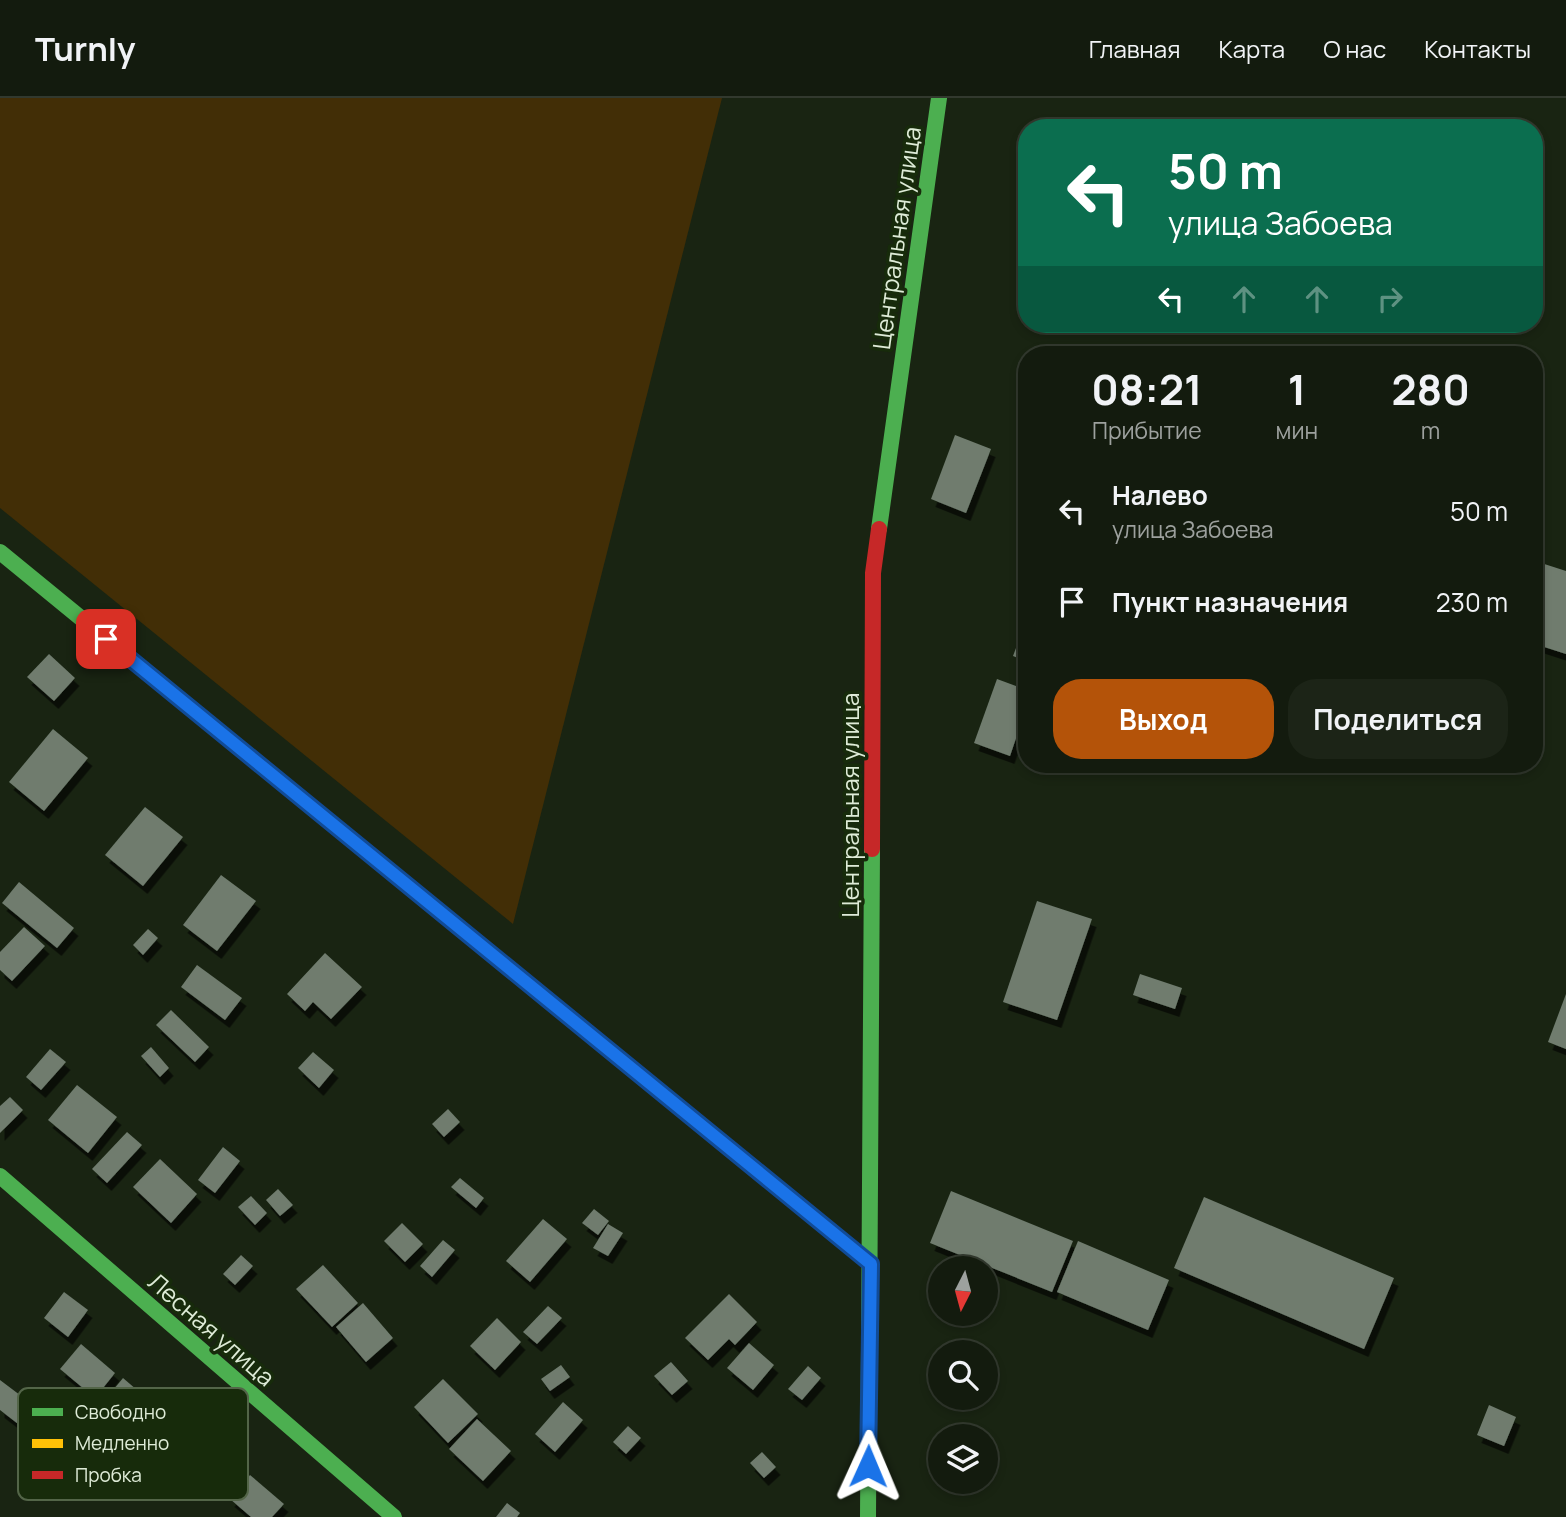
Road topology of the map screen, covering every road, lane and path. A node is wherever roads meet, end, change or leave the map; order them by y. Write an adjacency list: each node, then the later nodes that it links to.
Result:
1 (939, 98): 4 (street, Центральная улица)
2 (0, 552): 4 (street)
3 (0, 1176): 5 (street, Лесная улица)
4 (871, 1264): 8 (street, Центральная улица)
5 (245, 1388)
6 (248, 1391): 7 (street, Лесная улица)
7 (394, 1517)
8 (868, 1517)

